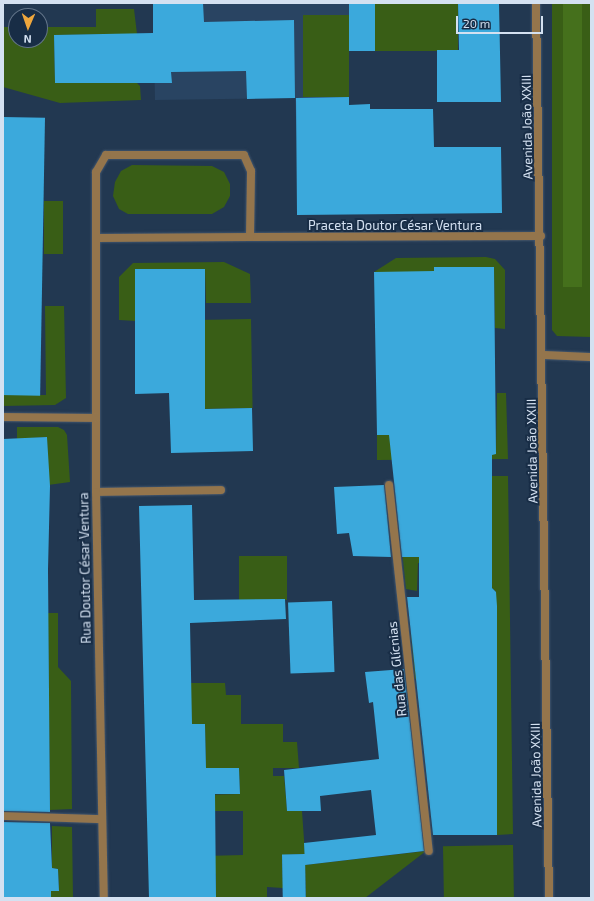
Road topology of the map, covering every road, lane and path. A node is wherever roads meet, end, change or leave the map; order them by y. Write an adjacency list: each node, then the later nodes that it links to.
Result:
1 (536, 3): 2 (street, Avenida João XXIII)
2 (541, 236): 3 (street, Praceta Doutor César Ventura); 5 (street, Avenida João XXIII)
3 (250, 237): 4 (street, Praceta Doutor César Ventura); 4 (street)
4 (97, 238): 8 (street, Rua Doutor César Ventura)
5 (543, 355): 6 (street); 16 (street, Avenida João XXIII)
6 (591, 357)
7 (3, 417): 8 (street)
8 (96, 418): 11 (street, Rua Doutor César Ventura)
9 (389, 485): 14 (street, Rua das Glícnias)
10 (221, 490): 11 (street)
11 (96, 492): 13 (street, Rua Doutor César Ventura)
12 (3, 816): 13 (street)
13 (100, 819): 15 (street, Rua Doutor César Ventura)
14 (429, 851)
15 (104, 898)
16 (549, 898)

